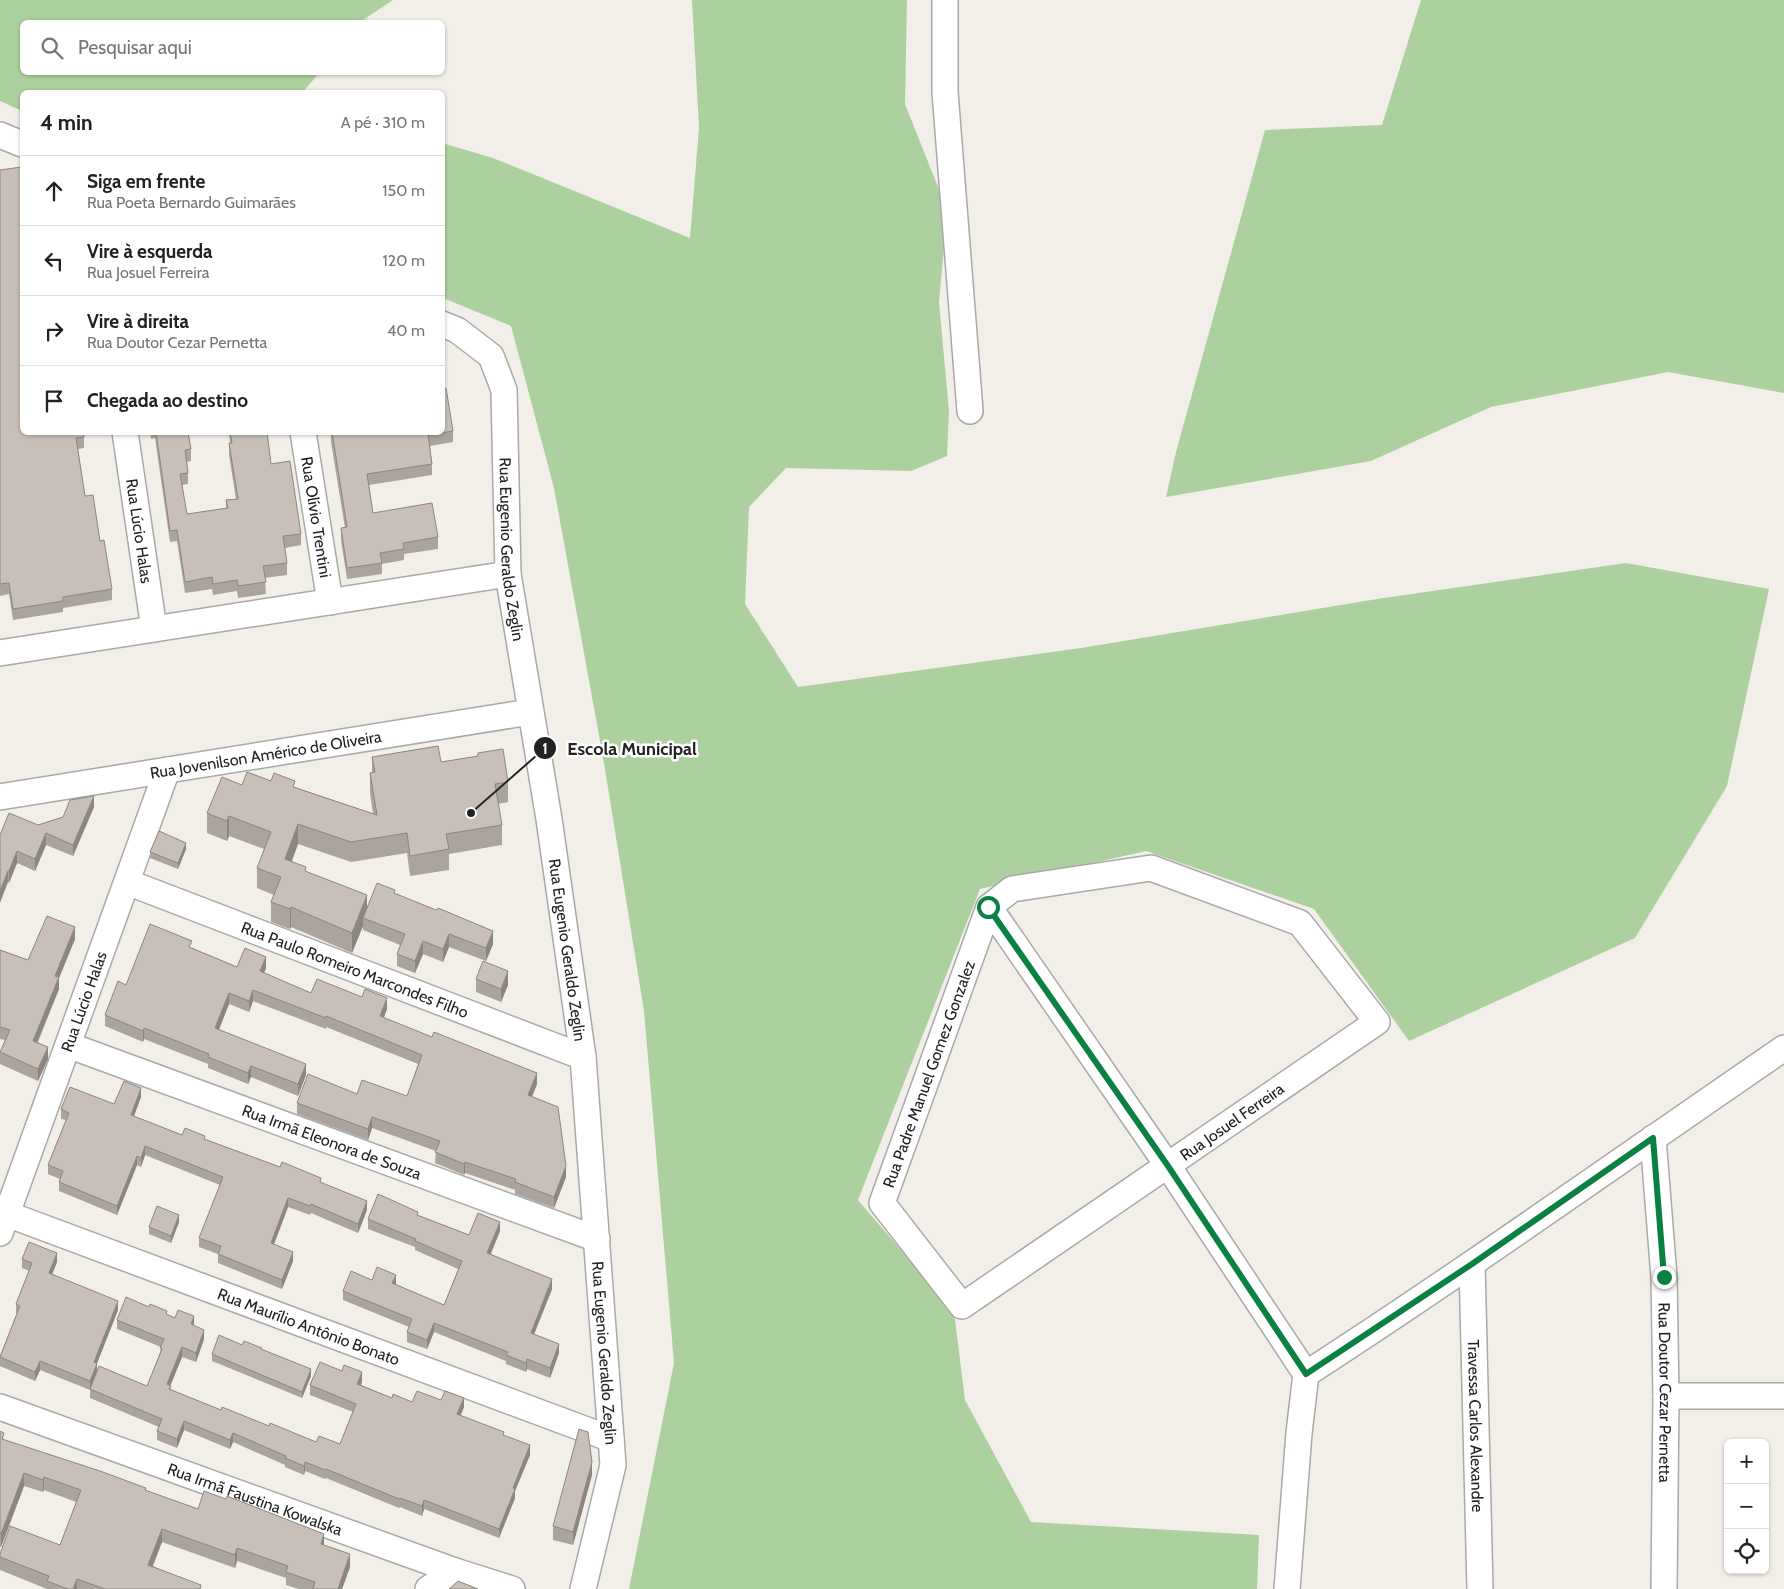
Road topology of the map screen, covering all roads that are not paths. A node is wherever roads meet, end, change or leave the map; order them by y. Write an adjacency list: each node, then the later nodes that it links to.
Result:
1 (945, 0): 5 (street)
2 (0, 135): 3 (street)
3 (20, 143)
4 (450, 327): 8 (street, Rua Eugenio Geraldo Zeglin)
5 (970, 411)
6 (125, 435): 10 (street, Rua Lúcio Halas)
7 (303, 435): 9 (street, Rua Olívio Trentini)
8 (508, 574): 9 (street); 12 (street, Rua Eugenio Geraldo Zeglin)
9 (330, 602): 10 (street)
10 (154, 629): 11 (street)
11 (0, 653)
12 (530, 712): 13 (street, Rua Jovenilson Américo de Oliveira); 19 (street, Rua Eugenio Geraldo Zeglin)
13 (167, 770): 14 (street, Rua Jovenilson Américo de Oliveira); 15 (street, Rua Lúcio Halas)
14 (0, 797)
15 (127, 882): 17 (street, Rua Lúcio Halas); 19 (street, Rua Paulo Romeiro Marcondes Filho)
16 (988, 907): 21 (street); 21 (street, Rua Josuel Ferreira); 25 (street, Rua Padre Manuel Gomez Gonzalez)
17 (68, 1045): 22 (street, Rua Lúcio Halas); 23 (street, Rua Irmã Eleonora de Souza)
18 (1784, 1048): 20 (street)
19 (583, 1057): 23 (street, Rua Eugenio Geraldo Zeglin)
20 (1653, 1138): 24 (street); 27 (street, Rua Doutor Cezar Pernetta)
21 (1168, 1166): 25 (street, Rua Josuel Ferreira); 26 (street)
22 (3, 1224): 30 (street, Rua Maurílio Antônio Bonato)
23 (597, 1240): 30 (street, Rua Eugenio Geraldo Zeglin)
24 (1472, 1264): 26 (street); 36 (street, Travessa Carlos Alexandre)
25 (962, 1306)
26 (1306, 1374): 35 (street)
27 (1666, 1396): 28 (street); 37 (street, Rua Doutor Cezar Pernetta)
28 (1784, 1396)
29 (0, 1407): 31 (street, Rua Irmã Faustina Kowalska)
30 (612, 1439): 34 (street, Rua Eugenio Geraldo Zeglin)
31 (455, 1571): 32 (street); 33 (street, Rua Irmã Faustina Kowalska)
32 (428, 1589)
33 (512, 1589)
34 (583, 1589)
35 (1287, 1589)
36 (1480, 1589)
37 (1664, 1589)

